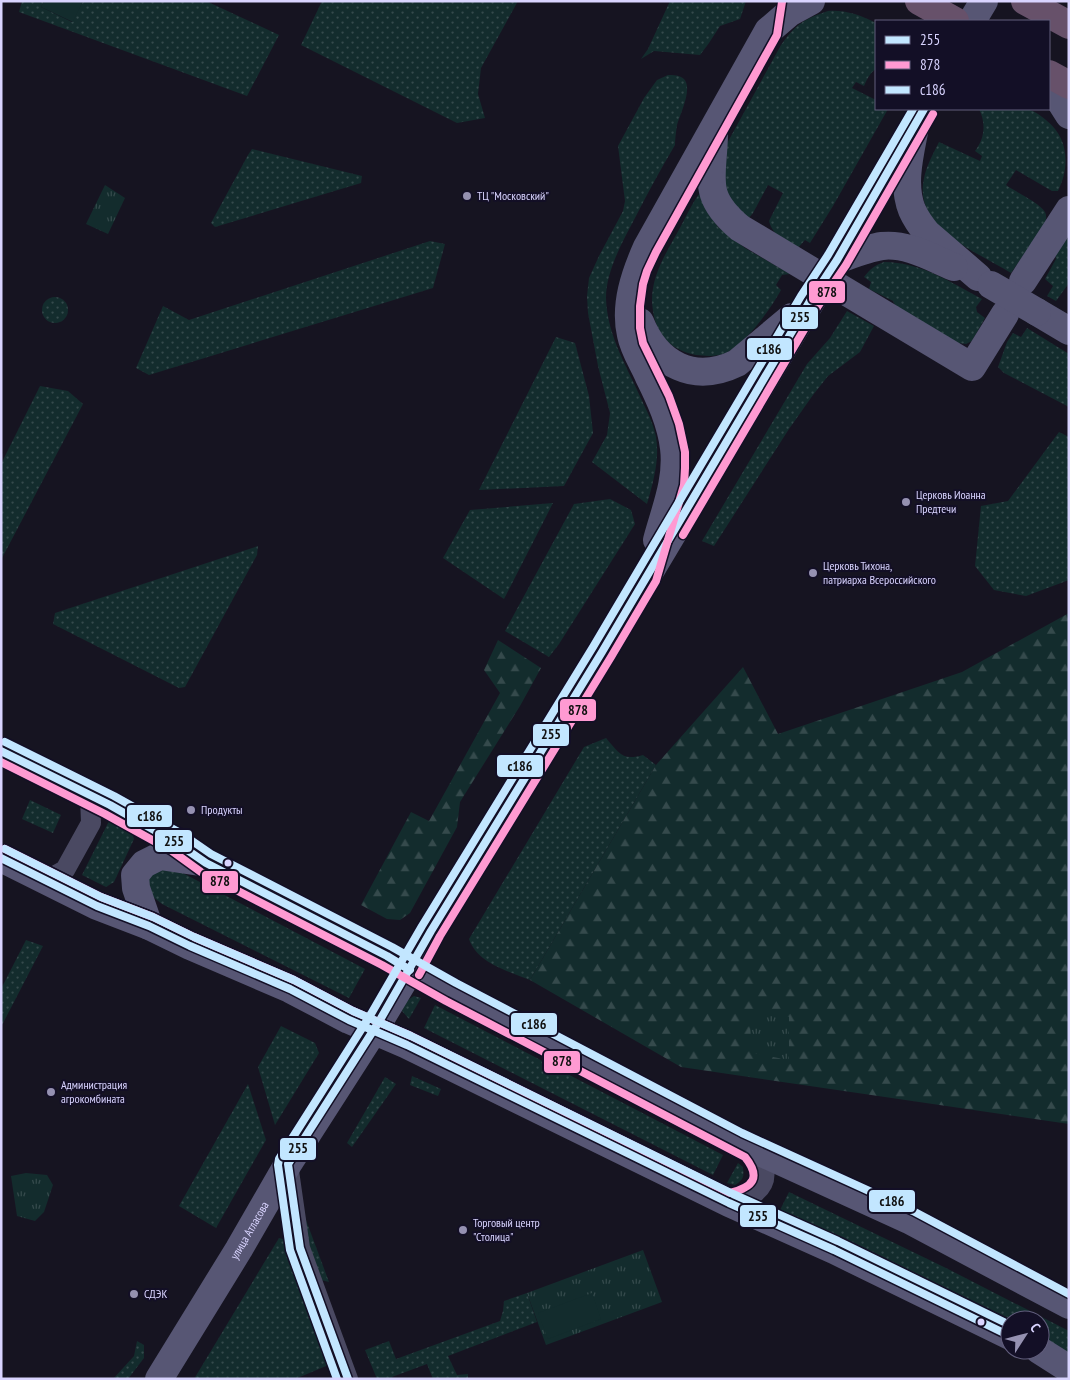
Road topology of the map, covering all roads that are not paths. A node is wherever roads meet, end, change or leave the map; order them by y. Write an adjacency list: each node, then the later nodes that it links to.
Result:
1 (772, 1): 11 (main road)
2 (811, 1): 11 (main road)
3 (914, 1): 5 (main road)
4 (984, 1): 9 (main road)
5 (920, 2): 8 (highway)
6 (1032, 5): 7 (main road); 10 (highway)
7 (1069, 17)
8 (953, 20)
9 (973, 20)
10 (1069, 25)
11 (768, 31): 17 (main road)
12 (1050, 75): 13 (highway)
13 (1069, 85)
14 (1050, 87): 15 (main road)
15 (1069, 115)
16 (920, 116): 19 (main road, улица Атласова); 20 (main road)
17 (715, 126): 23 (main road); 24 (main road)
18 (1069, 210): 21 (main road)
19 (836, 260): 20 (main road); 22 (main road, улица Атласова, bridge)
20 (984, 281): 25 (main road, bridge)
21 (1024, 281)
22 (813, 297): 23 (main road); 26 (main road, улица Атласова)
23 (630, 300): 26 (main road)
24 (1005, 314)
25 (1069, 331)
26 (646, 578): 33 (main road, улица Атласова)
27 (1, 751): 28 (main road)
28 (90, 796): 30 (main road); 31 (street)
29 (1, 858): 31 (main road)
30 (206, 863): 32 (main road); 33 (main road)
31 (45, 881): 32 (main road)
32 (149, 926): 34 (main road)
33 (410, 970): 34 (main road, улица Атласова); 35 (main road)
34 (374, 1030): 36 (main road, улица Атласова); 37 (main road)
35 (752, 1149): 37 (street); 38 (main road)
36 (288, 1164): 42 (main road, улица Атласова); 43 (street)
37 (729, 1203): 39 (main road)
38 (1069, 1305)
39 (1000, 1331)
40 (1050, 1357): 41 (main road)
41 (1069, 1369)
42 (159, 1379)
43 (348, 1379)

